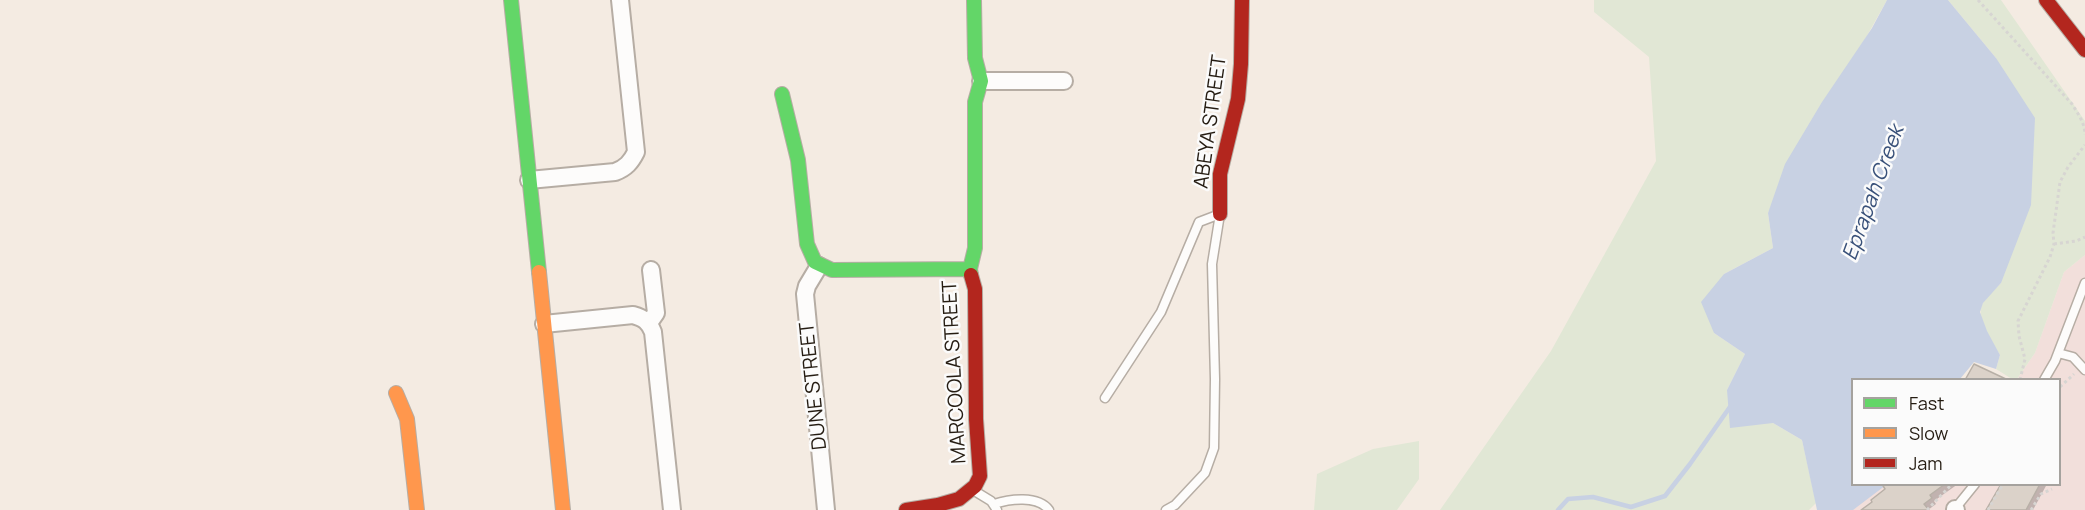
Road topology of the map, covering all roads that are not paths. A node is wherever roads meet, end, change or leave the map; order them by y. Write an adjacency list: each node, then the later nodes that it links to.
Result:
1 (511, 0): 10 (main road)
2 (620, 0): 10 (street)
3 (974, 0): 7 (main road, MARCOOLA STREET)
4 (1242, 0): 11 (main road, ABEYA STREET)
5 (2046, 0): 6 (main road)
6 (2085, 50)
7 (981, 81): 8 (street); 13 (main road, MARCOOLA STREET)
8 (1064, 81)
9 (782, 94): 12 (main road)
10 (529, 180): 17 (main road)
11 (1220, 214): 22 (lane); 32 (lane)
12 (819, 266): 13 (main road); 29 (street, DUNE STREET)
13 (970, 269): 24 (main road, MARCOOLA STREET)
14 (651, 270): 16 (street)
15 (2085, 283): 18 (lane)
16 (650, 323): 17 (street); 28 (street)
17 (544, 324): 27 (main road)
18 (2058, 352): 19 (lane); 20 (lane)
19 (2084, 369)
20 (2045, 378)
21 (396, 393): 26 (main road)
22 (1105, 398)
23 (1973, 486): 33 (lane)
24 (973, 489): 25 (lane); 30 (main road, MARCOOLA STREET)
25 (995, 507): 31 (lane)
26 (417, 510)
27 (563, 510)
28 (672, 510)
29 (826, 510)
30 (906, 510)
31 (1049, 510)
32 (1166, 510)
33 (1955, 510)

